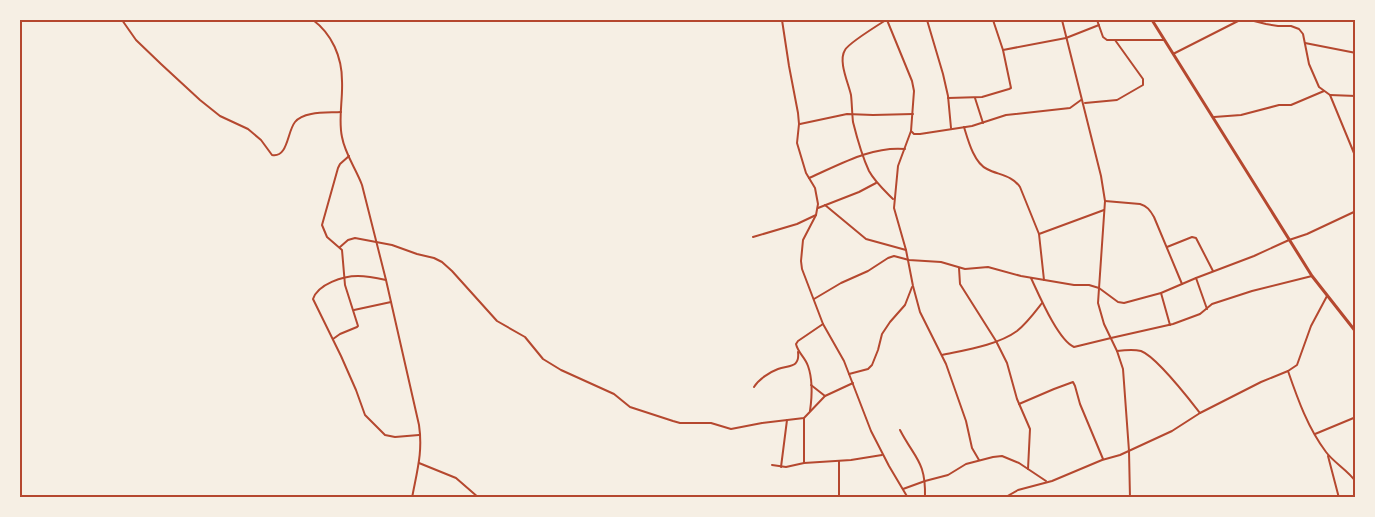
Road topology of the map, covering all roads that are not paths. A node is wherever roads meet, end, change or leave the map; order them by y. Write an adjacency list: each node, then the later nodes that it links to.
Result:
1 (122, 20): 27 (street)
2 (313, 20): 27 (street)
3 (782, 20): 32 (street)
4 (886, 20): 28 (street); 29 (street)
5 (927, 20): 23 (street)
6 (993, 20): 17 (street)
7 (1062, 20): 13 (street)
8 (1097, 20): 12 (street)
9 (1152, 20): 15 (main road)
10 (1240, 20): 19 (street)
11 (1250, 20): 16 (street)
12 (1099, 25): 13 (street); 14 (street)
13 (1066, 38): 17 (street); 25 (street)
14 (1115, 40): 15 (street); 26 (street)
15 (1164, 40): 19 (main road)
16 (1305, 44): 18 (street); 20 (street)
17 (1003, 51): 24 (street)
18 (1356, 53)
19 (1173, 54): 30 (main road)
20 (1324, 91): 21 (street); 30 (street)
21 (1330, 95): 22 (street); 39 (street)
22 (1356, 96)
23 (948, 98): 24 (street); 34 (street)
24 (975, 98): 31 (street)
25 (1082, 99): 26 (street); 31 (street)
26 (1083, 104): 43 (street)
27 (341, 112): 38 (street)
28 (852, 114): 29 (street); 32 (street); 37 (street)
29 (913, 114): 35 (street)
30 (1213, 117): 51 (main road)
31 (983, 123): 33 (street)
32 (799, 124): 40 (street)
33 (964, 127): 34 (street); 49 (street)
34 (951, 129): 35 (street)
35 (911, 131): 36 (street)
36 (905, 149): 37 (street); 42 (street)
37 (863, 155): 40 (street); 41 (street)
38 (349, 156): 52 (street); 53 (street)
39 (1356, 158)
40 (809, 178): 45 (street)
41 (876, 182): 42 (street); 44 (street)
42 (894, 200): 55 (street)
43 (1105, 201): 46 (street); 54 (street)
44 (825, 205): 45 (street); 55 (street)
45 (818, 208): 48 (street)
46 (1104, 210): 49 (street); 67 (street)
47 (1356, 211): 51 (street)
48 (816, 215): 50 (street); 70 (street)
49 (1039, 234): 64 (street)
50 (753, 237)
51 (1289, 240): 58 (street); 59 (main road)
52 (377, 241): 53 (street); 63 (street); 95 (street)
53 (340, 247): 62 (street)
54 (1167, 247): 58 (street); 65 (street)
55 (906, 250): 56 (street)
56 (909, 260): 57 (street); 66 (street); 70 (street)
57 (959, 268): 60 (street); 80 (street)
58 (1213, 272): 61 (street)
59 (1312, 276): 69 (main road); 73 (street)
60 (1031, 278): 64 (street); 72 (street)
61 (1196, 278): 65 (street); 73 (street)
62 (344, 279): 63 (street); 74 (street); 79 (street)
63 (386, 280): 71 (street)
64 (1044, 280): 67 (street)
65 (1182, 284): 68 (street)
66 (913, 286): 83 (street); 85 (street)
67 (1099, 288): 68 (street); 78 (street)
68 (1161, 293): 76 (street)
69 (1327, 296): 77 (main road); 84 (street)
70 (814, 299): 75 (street)
71 (391, 302): 74 (street); 98 (street)
72 (1042, 303): 78 (street); 80 (street)
73 (1207, 309): 76 (street)
74 (354, 310): 79 (street)
75 (823, 324): 82 (street); 85 (street)
76 (1170, 325): 78 (street)
77 (1356, 332)
78 (1111, 338): 81 (street)
79 (333, 339): 98 (street)
80 (996, 341): 83 (street); 90 (street)
81 (1117, 351): 92 (street); 99 (street)
82 (798, 352): 87 (street); 88 (street)
83 (942, 355): 102 (street)
84 (1288, 372): 92 (street); 97 (street)
85 (849, 374): 86 (street)
86 (853, 383): 89 (street); 101 (street)
87 (811, 385): 89 (street); 91 (street)
88 (754, 387)
89 (825, 396): 91 (street)
90 (1019, 404): 103 (street); 109 (street)
91 (809, 413): 94 (street)
92 (1200, 413): 99 (street)
93 (1356, 417): 97 (street)
94 (804, 418): 95 (street); 106 (street)
95 (787, 420): 108 (street)
96 (900, 430): 110 (street)
97 (1315, 434): 100 (street)
98 (420, 435): 105 (street)
99 (1129, 451): 103 (street); 120 (street)
100 (1327, 453): 112 (street); 121 (street)
101 (883, 455): 104 (street); 113 (street)
102 (978, 460): 109 (street); 110 (street)
103 (1104, 460): 111 (street)
104 (838, 461): 106 (street); 116 (street)
105 (419, 463): 114 (street); 115 (street)
106 (804, 463): 108 (street)
107 (772, 465): 108 (street)
108 (782, 467)
109 (1028, 469): 111 (street)
110 (925, 481): 113 (street); 118 (street)
111 (1047, 482): 119 (street)
112 (1356, 482)
113 (903, 489): 117 (street)
114 (412, 498)
115 (479, 498)
116 (839, 498)
117 (908, 498)
118 (925, 498)
119 (1004, 498)
120 (1131, 498)
121 (1339, 498)

